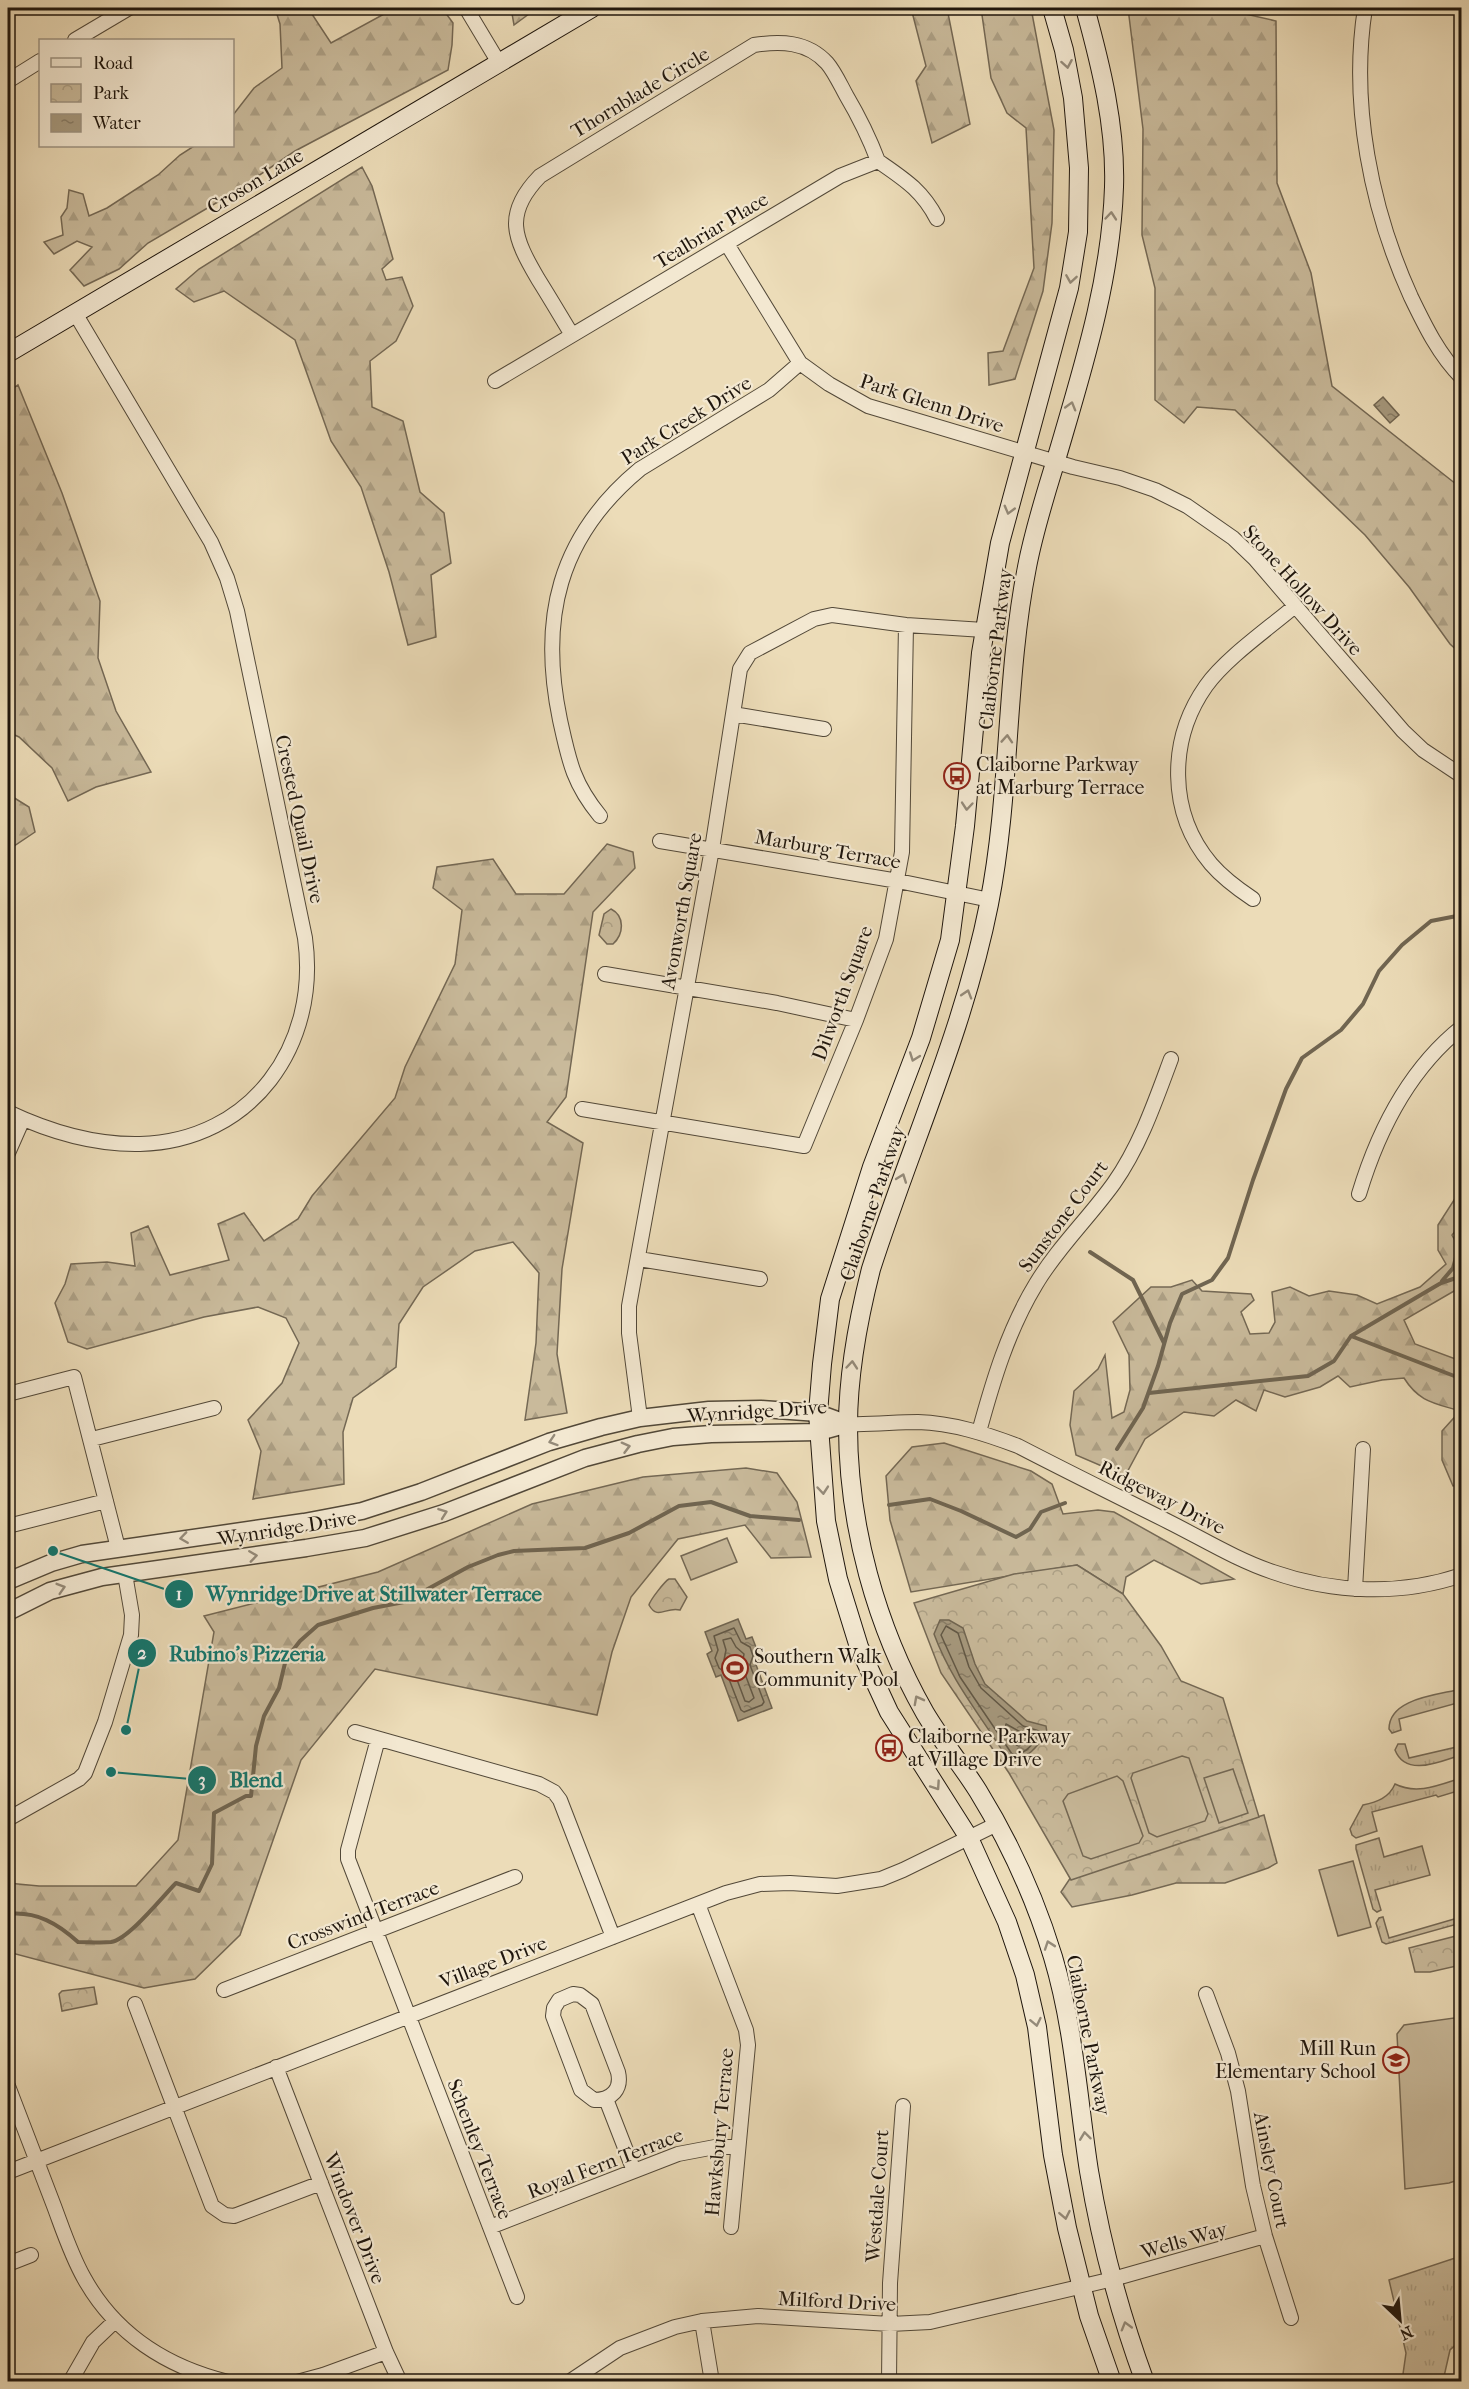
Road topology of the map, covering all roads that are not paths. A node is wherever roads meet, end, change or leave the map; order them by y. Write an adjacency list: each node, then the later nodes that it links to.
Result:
1 (129, 8): 8 (street)
2 (466, 8): 11 (street)
3 (576, 8): 9 (main road, Croson Lane)
4 (592, 8): 9 (main road, Croson Lane)
5 (1052, 8): 22 (main road, Claiborne Parkway, one-way to 22)
6 (1085, 8): 23 (main road, Claiborne Parkway, one-way to 6)
7 (1365, 8): 20 (street)
8 (77, 39)
9 (525, 48): 11 (main road, Croson Lane)
10 (39, 62): 12 (street)
11 (499, 63): 16 (main road, Croson Lane)
12 (8, 81)
13 (878, 161): 14 (street); 15 (street, Tealbriar Place); 17 (street, Thornblade Circle)
14 (937, 219)
15 (727, 244): 17 (street, Tealbriar Place); 19 (street, Park Glenn Drive)
16 (75, 313): 18 (main road, Croson Lane); 44 (street, Crested Quail Drive)
17 (572, 335): 21 (street, Tealbriar Place)
18 (8, 353)
19 (800, 363): 22 (street, Park Glenn Drive); 30 (street, Park Creek Drive)
20 (1461, 378)
21 (495, 381)
22 (1023, 453): 23 (street, Park Glenn Drive); 26 (main road, Claiborne Parkway, one-way to 26)
23 (1055, 462): 24 (street, Stone Hollow Drive); 36 (main road, Claiborne Parkway, one-way to 23)
24 (1295, 606): 29 (street, Stone Hollow Drive); 35 (street)
25 (906, 625): 26 (street, Avonworth Square); 27 (street, Avonworth Square); 33 (street, Dilworth Square)
26 (984, 630): 34 (main road, Claiborne Parkway, one-way to 34)
27 (733, 714): 28 (street); 32 (street, Avonworth Square)
28 (824, 729)
29 (1461, 776)
30 (600, 816)
31 (660, 841): 32 (street, Marburg Terrace)
32 (712, 849): 33 (street, Marburg Terrace); 38 (street, Avonworth Square)
33 (898, 881): 34 (street, Marburg Terrace); 39 (street, Dilworth Square)
34 (957, 892): 36 (street, Marburg Terrace); 52 (main road, Claiborne Parkway, one-way to 52)
35 (1253, 899)
36 (990, 900): 54 (main road, Claiborne Parkway, one-way to 36)
37 (605, 974): 38 (street)
38 (687, 987): 39 (street); 45 (street, Avonworth Square)
39 (856, 1020): 45 (street, Dilworth Square)
40 (1461, 1027): 47 (street)
41 (1171, 1059): 56 (street, Sunstone Court)
42 (582, 1109): 45 (street, Dilworth Square)
43 (8, 1112): 44 (street, Crested Quail Drive)
44 (23, 1119): 46 (street)
45 (662, 1123): 48 (street, Avonworth Square)
46 (8, 1153)
47 (1359, 1194)
48 (639, 1259): 49 (street); 53 (street, Avonworth Square)
49 (760, 1279)
50 (8, 1394): 57 (street)
51 (214, 1408): 57 (street)
52 (818, 1413): 53 (street, Wynridge Drive); 54 (street, Wynridge Drive); 55 (main road, Claiborne Parkway)
53 (640, 1418): 61 (street, Wynridge Drive, one-way to 61)
54 (848, 1424): 55 (street, Wynridge Drive); 56 (street, Ridgeway Drive); 70 (main road, Claiborne Parkway, one-way to 54)
55 (819, 1432): 62 (street, Wynridge Drive, one-way to 55); 71 (main road, Claiborne Parkway, one-way to 71)
56 (979, 1432): 65 (street, Ridgeway Drive)
57 (92, 1439): 59 (street)
58 (1363, 1449): 65 (street)
59 (106, 1501): 60 (street); 61 (street)
60 (8, 1526)
61 (118, 1548): 64 (street, Wynridge Drive)
62 (125, 1574): 66 (street, Wynridge Drive, one-way to 62); 69 (street)
63 (1461, 1575): 65 (street, Ridgeway Drive)
64 (8, 1581)
65 (1355, 1589)
66 (8, 1612)
67 (355, 1732): 68 (street)
68 (378, 1739): 74 (street, Schenley Terrace); 75 (street)
69 (8, 1819)
70 (997, 1824): 71 (street, Village Drive); 95 (main road, Claiborne Parkway, one-way to 70)
71 (969, 1838): 73 (street, Village Drive); 96 (main road, Claiborne Parkway, one-way to 96)
72 (515, 1877): 74 (street, Crosswind Terrace)
73 (698, 1904): 75 (street, Village Drive); 85 (street, Hawksbury Terrace)
74 (375, 1931): 76 (street, Crosswind Terrace); 79 (street, Schenley Terrace)
75 (613, 1937): 79 (street, Village Drive)
76 (224, 1990)
77 (1206, 1995): 92 (street, Ainsley Court)
78 (135, 2004): 84 (street)
79 (408, 2016): 80 (street, Village Drive); 91 (street, Schenley Terrace)
80 (276, 2067): 84 (street, Village Drive); 89 (street, Windover Drive)
81 (8, 2086): 86 (street)
82 (606, 2099): 82 (street); 87 (street)
83 (903, 2106): 101 (street, Westdale Court)
84 (173, 2107): 86 (street, Village Drive); 89 (street)
85 (737, 2147): 87 (street, Royal Fern Terrace); 90 (street, Hawksbury Terrace)
86 (36, 2160): 88 (street, Village Drive); 100 (street)
87 (634, 2171): 91 (street, Royal Fern Terrace)
88 (8, 2172)
89 (321, 2183): 102 (street, Windover Drive)
90 (731, 2227)
91 (490, 2228): 97 (street, Schenley Terrace)
92 (1265, 2236): 95 (street, Wells Way); 98 (street, Ainsley Court)
93 (31, 2255): 94 (street)
94 (8, 2264)
95 (1113, 2279): 96 (street, Milford Drive); 111 (main road, Claiborne Parkway, one-way to 95)
96 (1081, 2287): 101 (street, Milford Drive); 110 (main road, Claiborne Parkway)
97 (517, 2297)
98 (1291, 2318)
99 (702, 2320): 101 (street, Milford Drive); 107 (street, Milford Drive); 108 (street)
100 (115, 2321): 103 (street); 104 (street)
101 (890, 2324): 109 (street, Westdale Court)
102 (386, 2352): 105 (street); 106 (street, Windover Drive)
103 (70, 2382)
104 (228, 2382)
105 (297, 2382)
106 (400, 2382)
107 (569, 2382)
108 (712, 2382)
109 (889, 2382)
110 (1112, 2382)
111 (1145, 2382)

